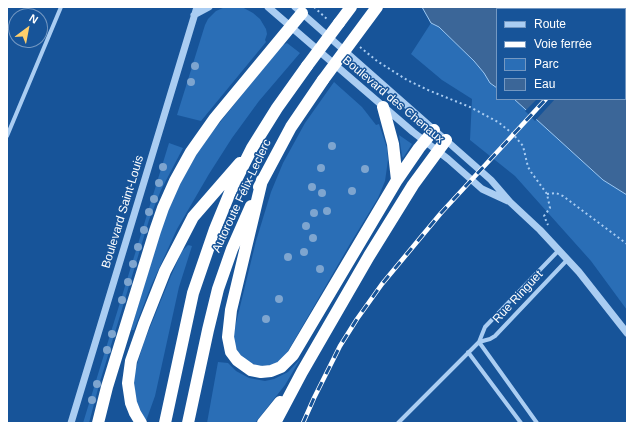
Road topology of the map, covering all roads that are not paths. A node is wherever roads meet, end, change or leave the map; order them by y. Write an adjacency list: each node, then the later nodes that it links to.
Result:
1 (61, 7): 12 (street)
2 (197, 7): 8 (street, Boulevard Saint-Louis)
3 (209, 7): 8 (street)
4 (268, 7): 9 (street, Boulevard des Chenaux)
5 (351, 7): 15 (highway, Autoroute Félix-Leclerc, bridge)
6 (377, 7): 17 (highway, Autoroute Félix-Leclerc, bridge)
7 (298, 10): 9 (highway); 11 (street, Boulevard des Chenaux)
8 (194, 15): 27 (street, Boulevard Saint-Louis)
9 (290, 27): 10 (street, Boulevard des Chenaux); 28 (highway)
10 (383, 107): 14 (street, Boulevard des Chenaux); 18 (highway)
11 (434, 130): 13 (street, Boulevard des Chenaux); 14 (highway)
12 (7, 136)
13 (446, 140): 16 (highway); 19 (street, Boulevard des Chenaux)
14 (424, 141): 16 (street, Boulevard des Chenaux); 18 (highway)
15 (252, 148): 29 (highway); 30 (highway, Autoroute Félix-Leclerc)
16 (437, 151): 19 (street, Boulevard des Chenaux); 25 (highway)
17 (262, 180): 18 (highway); 26 (highway, Autoroute Félix-Leclerc)
18 (397, 180)
19 (510, 202): 20 (street, Boulevard des Chenaux)
20 (559, 250): 21 (street, Boulevard des Chenaux); 23 (street, Rue Ringuet)
21 (568, 259): 22 (street, Boulevard des Chenaux); 23 (street, Rue Ringuet)
22 (627, 333)
23 (478, 342): 24 (street, Rue Ringuet); 35 (street)
24 (468, 352): 33 (street, Rue Ringuet); 34 (street)
25 (302, 372): 31 (highway); 32 (highway)
26 (189, 419)
27 (71, 423)
28 (98, 423)
29 (141, 423)
30 (165, 423)
31 (263, 423)
32 (275, 423)
33 (398, 423)
34 (521, 423)
35 (537, 423)

